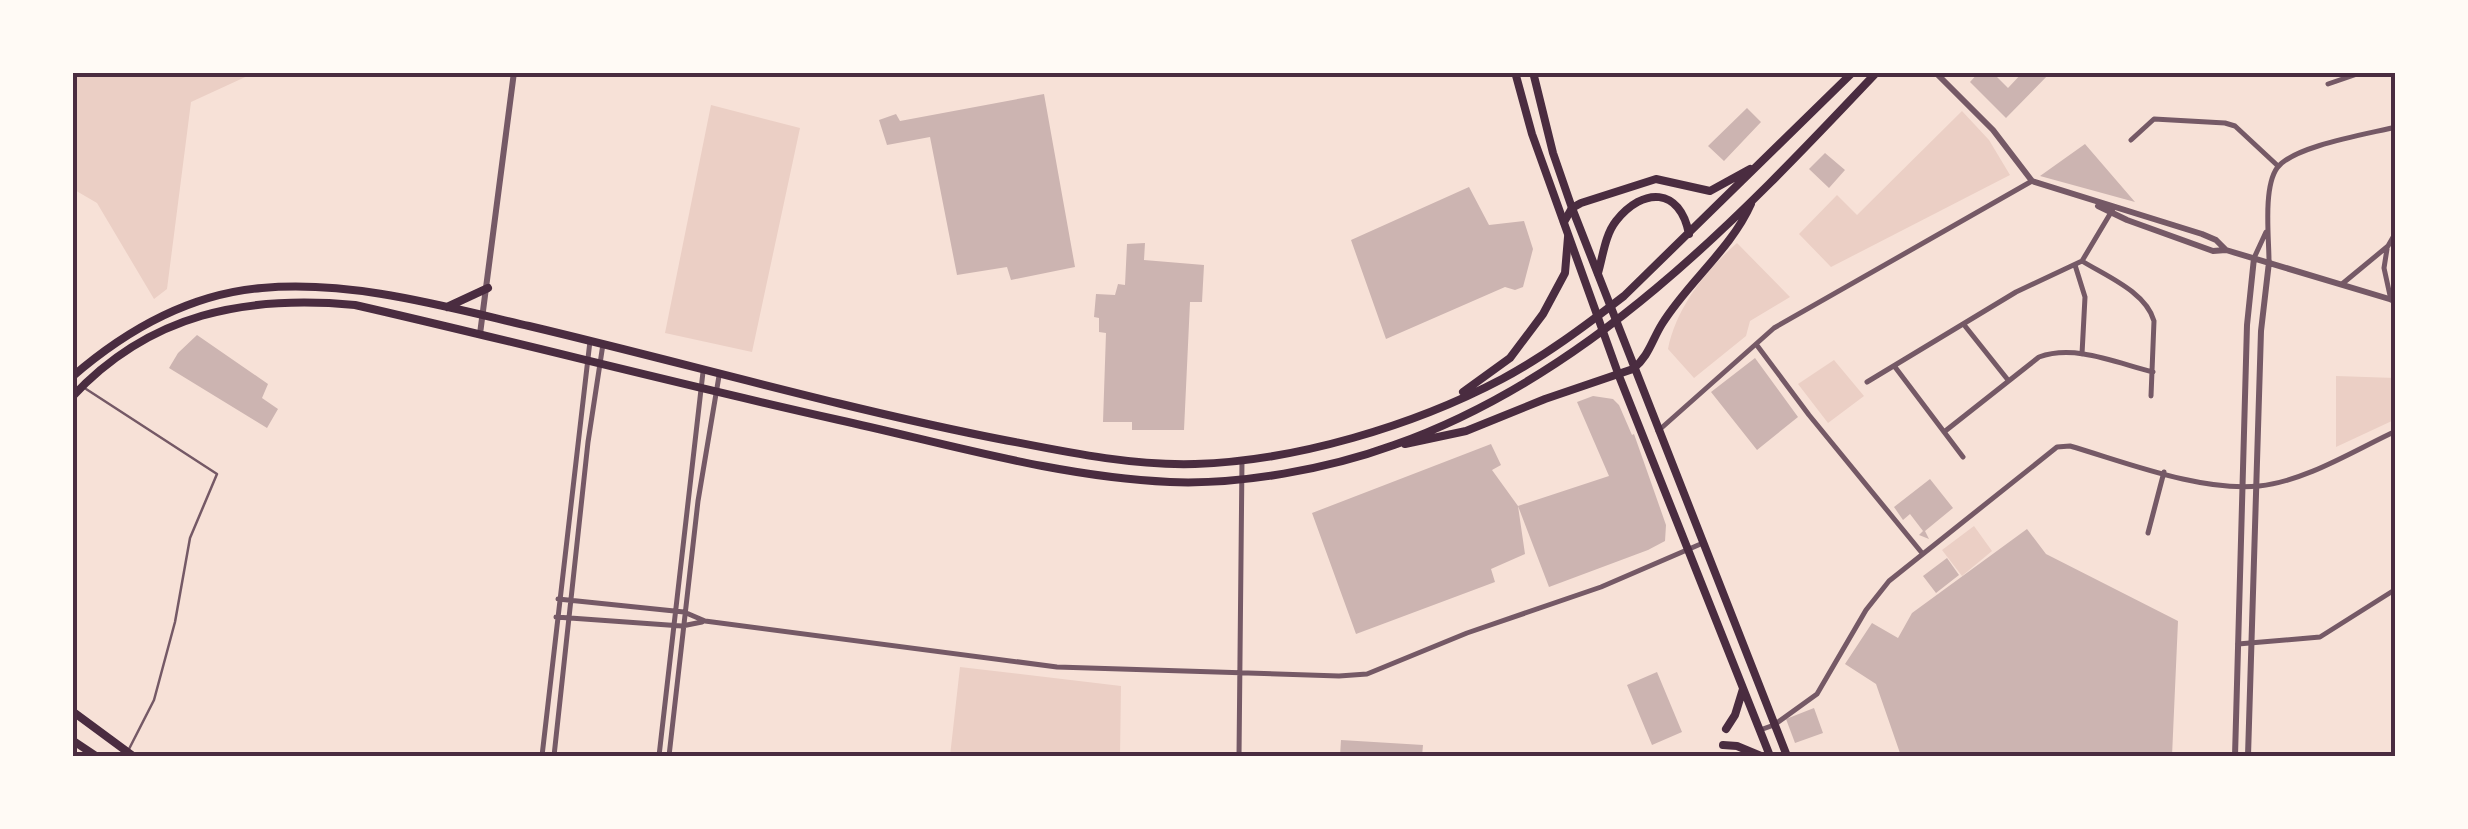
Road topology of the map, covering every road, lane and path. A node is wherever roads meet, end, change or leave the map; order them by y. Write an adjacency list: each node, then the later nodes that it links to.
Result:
1 (514, 72): 31 (street)
2 (1515, 72): 18 (main road)
3 (1532, 72): 15 (main road)
4 (1854, 72): 11 (main road)
5 (1877, 72): 14 (main road)
6 (1935, 72): 13 (street)
7 (2362, 72): 8 (street)
8 (2328, 84)
9 (2396, 127): 12 (street)
10 (2131, 140): 12 (street)
11 (1762, 162): 15 (main road); 22 (main road)
12 (2278, 166): 20 (street)
13 (2032, 181): 16 (street); 38 (street)
14 (1753, 199): 44 (main road); 63 (main road)
15 (1572, 208): 18 (main road); 29 (main road)
16 (2113, 209): 17 (street); 19 (street); 28 (street)
17 (2151, 218): 19 (street); 25 (street)
18 (1564, 222): 23 (main road)
19 (2149, 227): 25 (street)
20 (2266, 232): 26 (street); 27 (street)
21 (2396, 232): 24 (street)
22 (1689, 234): 29 (main road); 57 (main road)
23 (1568, 238): 48 (main road); 57 (main road)
24 (2388, 246): 30 (street); 32 (street)
25 (2226, 250): 26 (street)
26 (2254, 258): 27 (street); 68 (street)
27 (2270, 262): 30 (street); 69 (street)
28 (2078, 263): 35 (street); 40 (street); 46 (street)
29 (1598, 273): 44 (main road)
30 (2342, 284): 32 (street)
31 (488, 288): 33 (main road); 34 (street)
32 (2393, 301)
33 (444, 308): 34 (main road); 49 (main road)
34 (484, 316): 36 (street); 37 (main road)
35 (1965, 326): 43 (street); 50 (street)
36 (480, 334): 41 (main road); 52 (main road)
37 (590, 341): 39 (main road); 41 (street)
38 (1755, 343): 58 (street); 73 (street)
39 (603, 344): 42 (street); 45 (main road)
40 (2082, 354): 46 (street); 50 (street)
41 (586, 360): 42 (main road); 61 (street)
42 (598, 362): 53 (main road); 62 (street)
43 (1895, 367): 51 (street); 59 (street)
44 (1633, 369): 48 (main road); 58 (main road)
45 (702, 372): 47 (main road); 53 (street)
46 (2153, 372): 55 (street)
47 (719, 376): 54 (street); 65 (main road)
48 (1618, 376): 63 (main road); 72 (main road)
49 (72, 377)
50 (2008, 380): 59 (street)
51 (1867, 382)
52 (82, 386): 56 (main road); 97 (lane)
53 (700, 389): 54 (main road); 77 (street)
54 (714, 391): 67 (main road); 78 (street)
55 (2150, 396)
56 (72, 397)
57 (1440, 406): 65 (main road)
58 (1658, 431): 71 (main road)
59 (1944, 432): 64 (street)
60 (2396, 432): 69 (street)
61 (577, 440): 62 (street); 75 (street)
62 (588, 442): 76 (street)
63 (1395, 445): 67 (main road)
64 (1963, 458)
65 (1242, 460): 67 (street)
66 (2164, 472): 68 (street); 70 (street); 73 (street)
67 (1242, 480): 86 (street)
68 (2242, 486): 69 (street); 84 (street)
69 (2256, 486): 85 (street)
70 (2148, 533)
71 (1703, 543): 72 (street); 89 (main road)
72 (1688, 549): 86 (street); 87 (main road)
73 (1922, 553): 90 (street)
74 (2396, 589): 85 (street)
75 (558, 599): 76 (street); 79 (street)
76 (569, 600): 77 (street); 80 (street)
77 (674, 611): 78 (street); 82 (street)
78 (684, 612): 81 (street); 83 (street)
79 (556, 617): 80 (street); 99 (street)
80 (568, 618): 82 (street); 100 (street)
81 (705, 621): 83 (street); 86 (street)
82 (672, 625): 83 (street); 101 (street)
83 (682, 626): 102 (street)
84 (2238, 644): 85 (street); 107 (street)
85 (2252, 645): 108 (street)
86 (1240, 673): 103 (street)
87 (1744, 689): 91 (main road); 93 (main road)
88 (72, 711): 97 (main road)
89 (1770, 713): 90 (street); 91 (street); 92 (main road)
90 (1787, 713): 92 (street)
91 (1754, 719): 94 (main road)
92 (1774, 725): 94 (street); 106 (main road)
93 (1726, 729)
94 (1759, 730): 105 (main road)
95 (72, 740): 98 (main road)
96 (1723, 744): 104 (main road)
97 (130, 754)
98 (96, 756)
99 (542, 756)
100 (554, 756)
101 (659, 756)
102 (669, 756)
103 (1240, 756)
104 (1761, 756)
105 (1770, 756)
106 (1787, 756)
107 (2234, 756)
108 (2248, 756)

